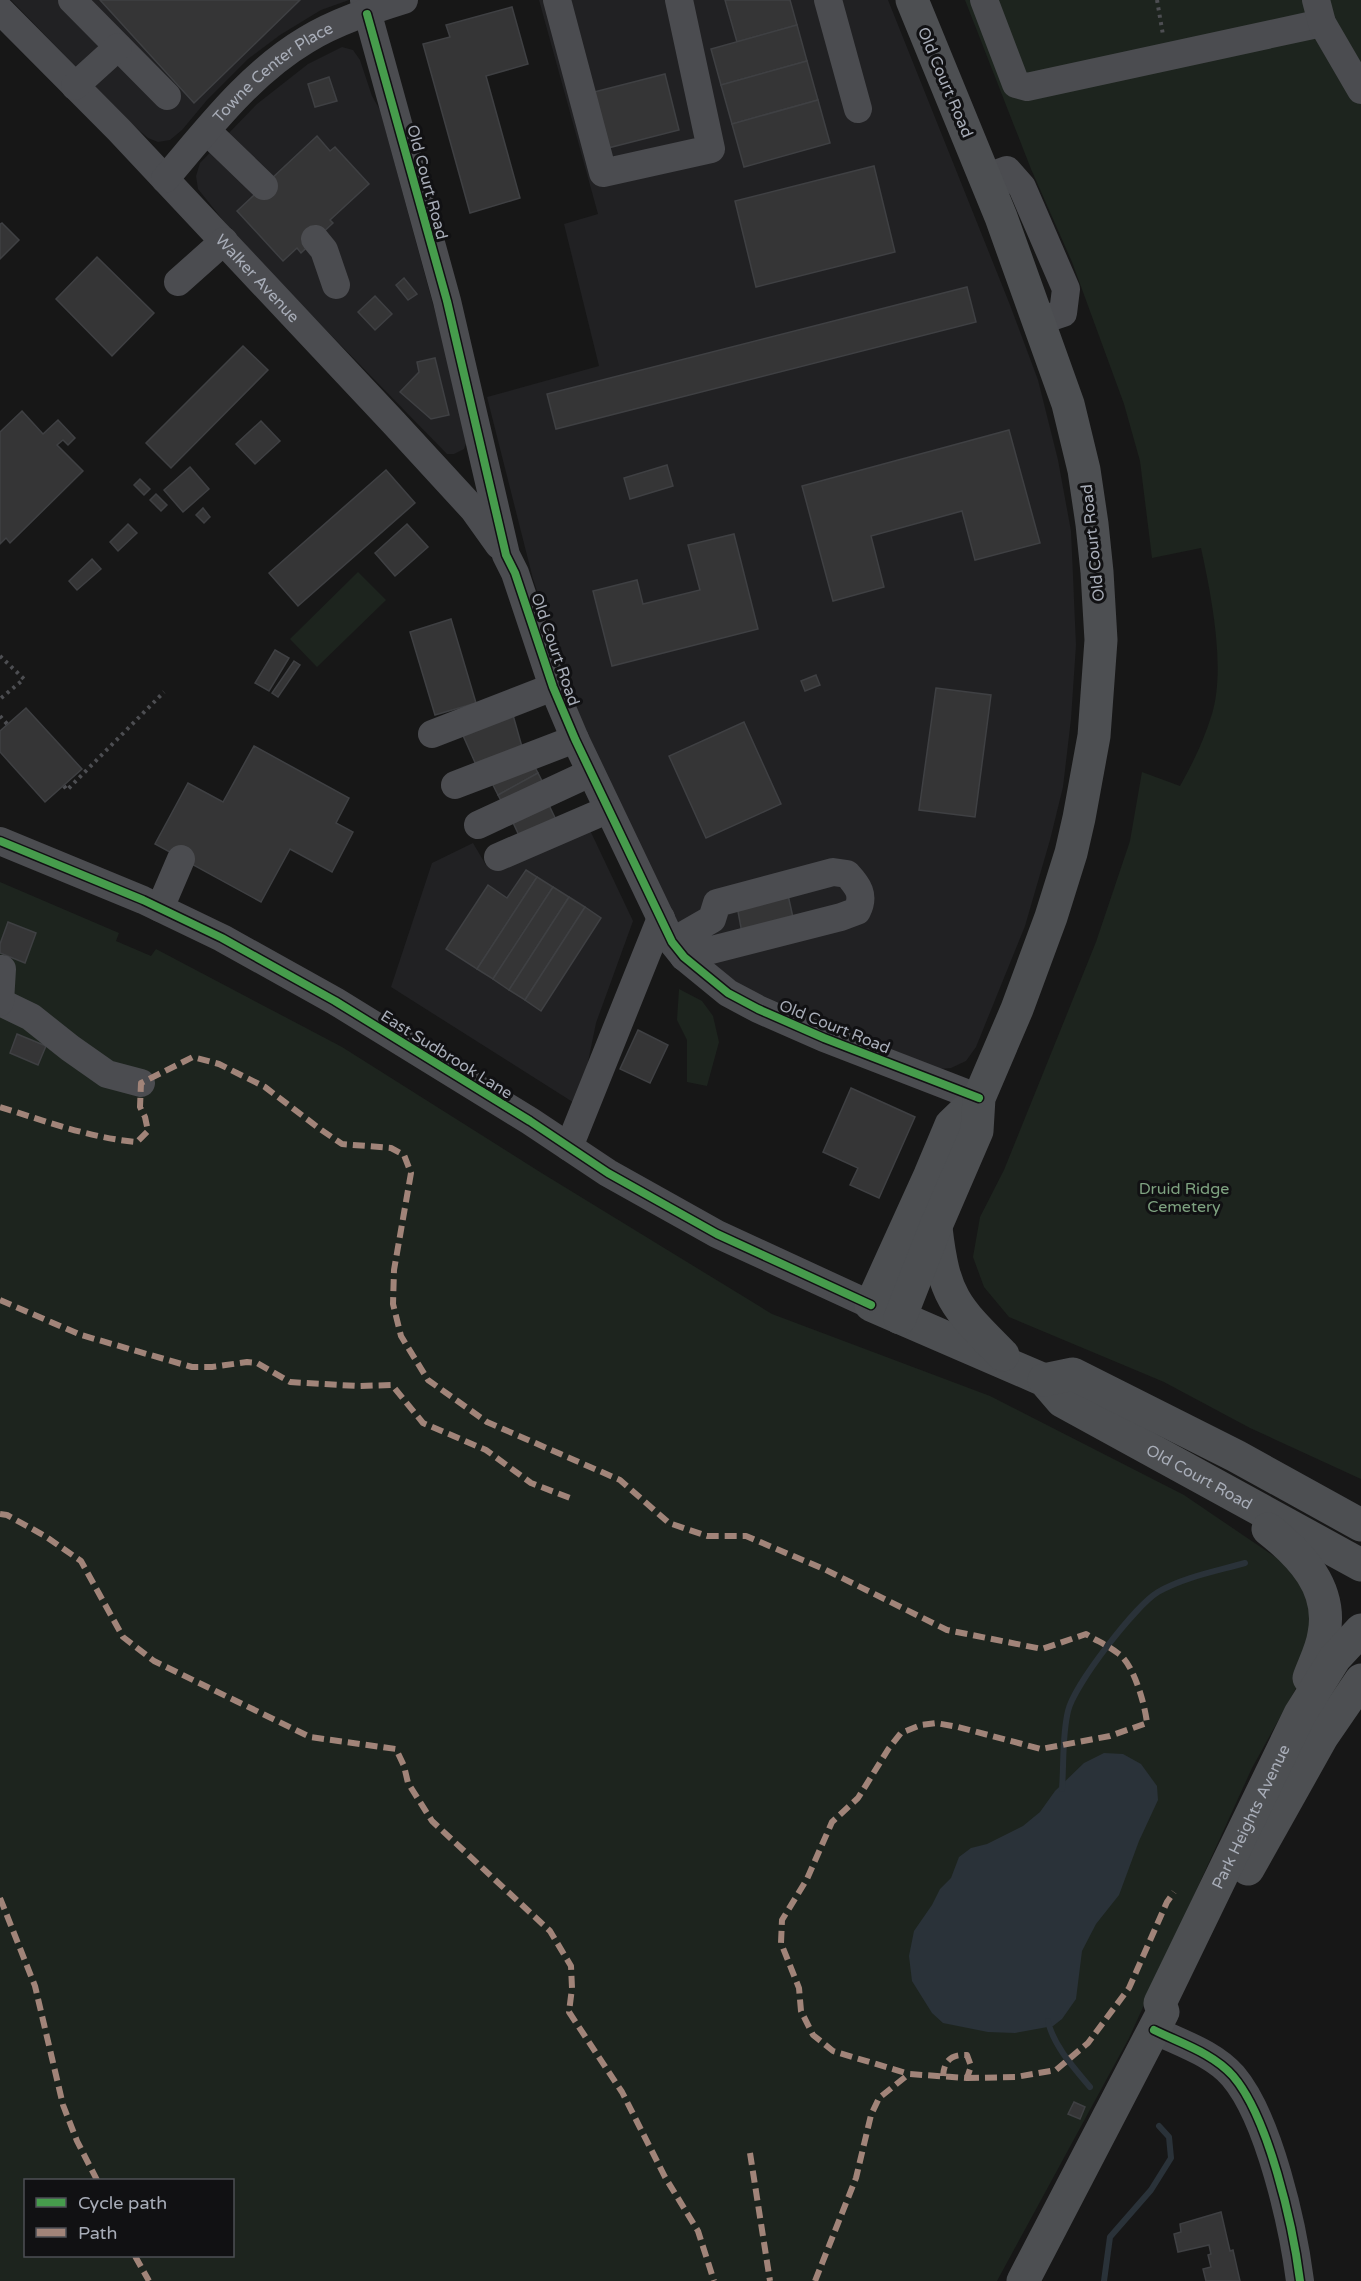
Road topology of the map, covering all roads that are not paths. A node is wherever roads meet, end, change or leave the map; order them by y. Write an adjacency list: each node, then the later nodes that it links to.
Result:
1 (72, 0): 11 (street)
2 (404, 0): 8 (street, Towne Center Place)
3 (559, 0): 4 (street)
4 (679, 0)
5 (828, 0): 15 (street)
6 (912, 0): 39 (main road, Old Court Road)
7 (984, 0): 10 (street)
8 (366, 7): 16 (street, Towne Center Place); 23 (street, Old Court Road)
9 (0, 10): 13 (street, Walker Avenue)
10 (1319, 11): 12 (street)
11 (118, 47): 13 (street); 14 (street)
12 (1360, 78)
13 (75, 86): 17 (street, Walker Avenue)
14 (167, 96)
15 (858, 109)
16 (207, 131): 17 (street, Towne Center Place); 18 (street)
17 (165, 179): 20 (street, Walker Avenue)
18 (264, 186)
19 (315, 239): 22 (street)
20 (224, 241): 21 (street); 23 (street, Walker Avenue)
21 (178, 282)
22 (336, 285)
23 (506, 555): 24 (street, Old Court Road)
24 (553, 687): 25 (street); 26 (street, Old Court Road)
25 (432, 734)
26 (574, 739): 27 (street, Old Court Road); 28 (street)
27 (590, 773): 29 (street, Old Court Road); 30 (street)
28 (455, 785)
29 (608, 810): 32 (street); 35 (street, Old Court Road)
30 (478, 825)
31 (0, 841): 34 (street, East Sudbrook Lane)
32 (498, 857)
33 (181, 859): 34 (street)
34 (160, 908): 40 (street, East Sudbrook Lane)
35 (672, 939): 35 (street); 39 (street, Old Court Road); 40 (street)
36 (2, 969): 37 (street)
37 (0, 1002): 38 (street)
38 (141, 1083)
39 (979, 1098): 41 (main road, Old Court Road); 42 (main road, Old Court Road)
40 (569, 1147): 42 (street, East Sudbrook Lane)
41 (936, 1226): 42 (main road, Old Court Road); 43 (main road)
42 (886, 1312): 43 (main road, Old Court Road)
43 (1031, 1375): 44 (main road, Old Court Road); 45 (main road, Old Court Road)
44 (1295, 1489): 46 (main road); 47 (main road, Old Court Road)
45 (1225, 1490): 48 (main road, Old Court Road); 52 (main road)
46 (1361, 1508)
47 (1361, 1526)
48 (1361, 1565)
49 (1361, 1630): 52 (main road, Park Heights Avenue)
50 (1361, 1680): 51 (main road, Park Heights Avenue)
51 (1349, 1708): 53 (main road, Park Heights Avenue)
52 (1300, 1714): 53 (main road, Park Heights Avenue)
53 (1158, 2021): 54 (main road, Park Heights Avenue); 55 (street)
54 (1023, 2281)
55 (1300, 2281)

